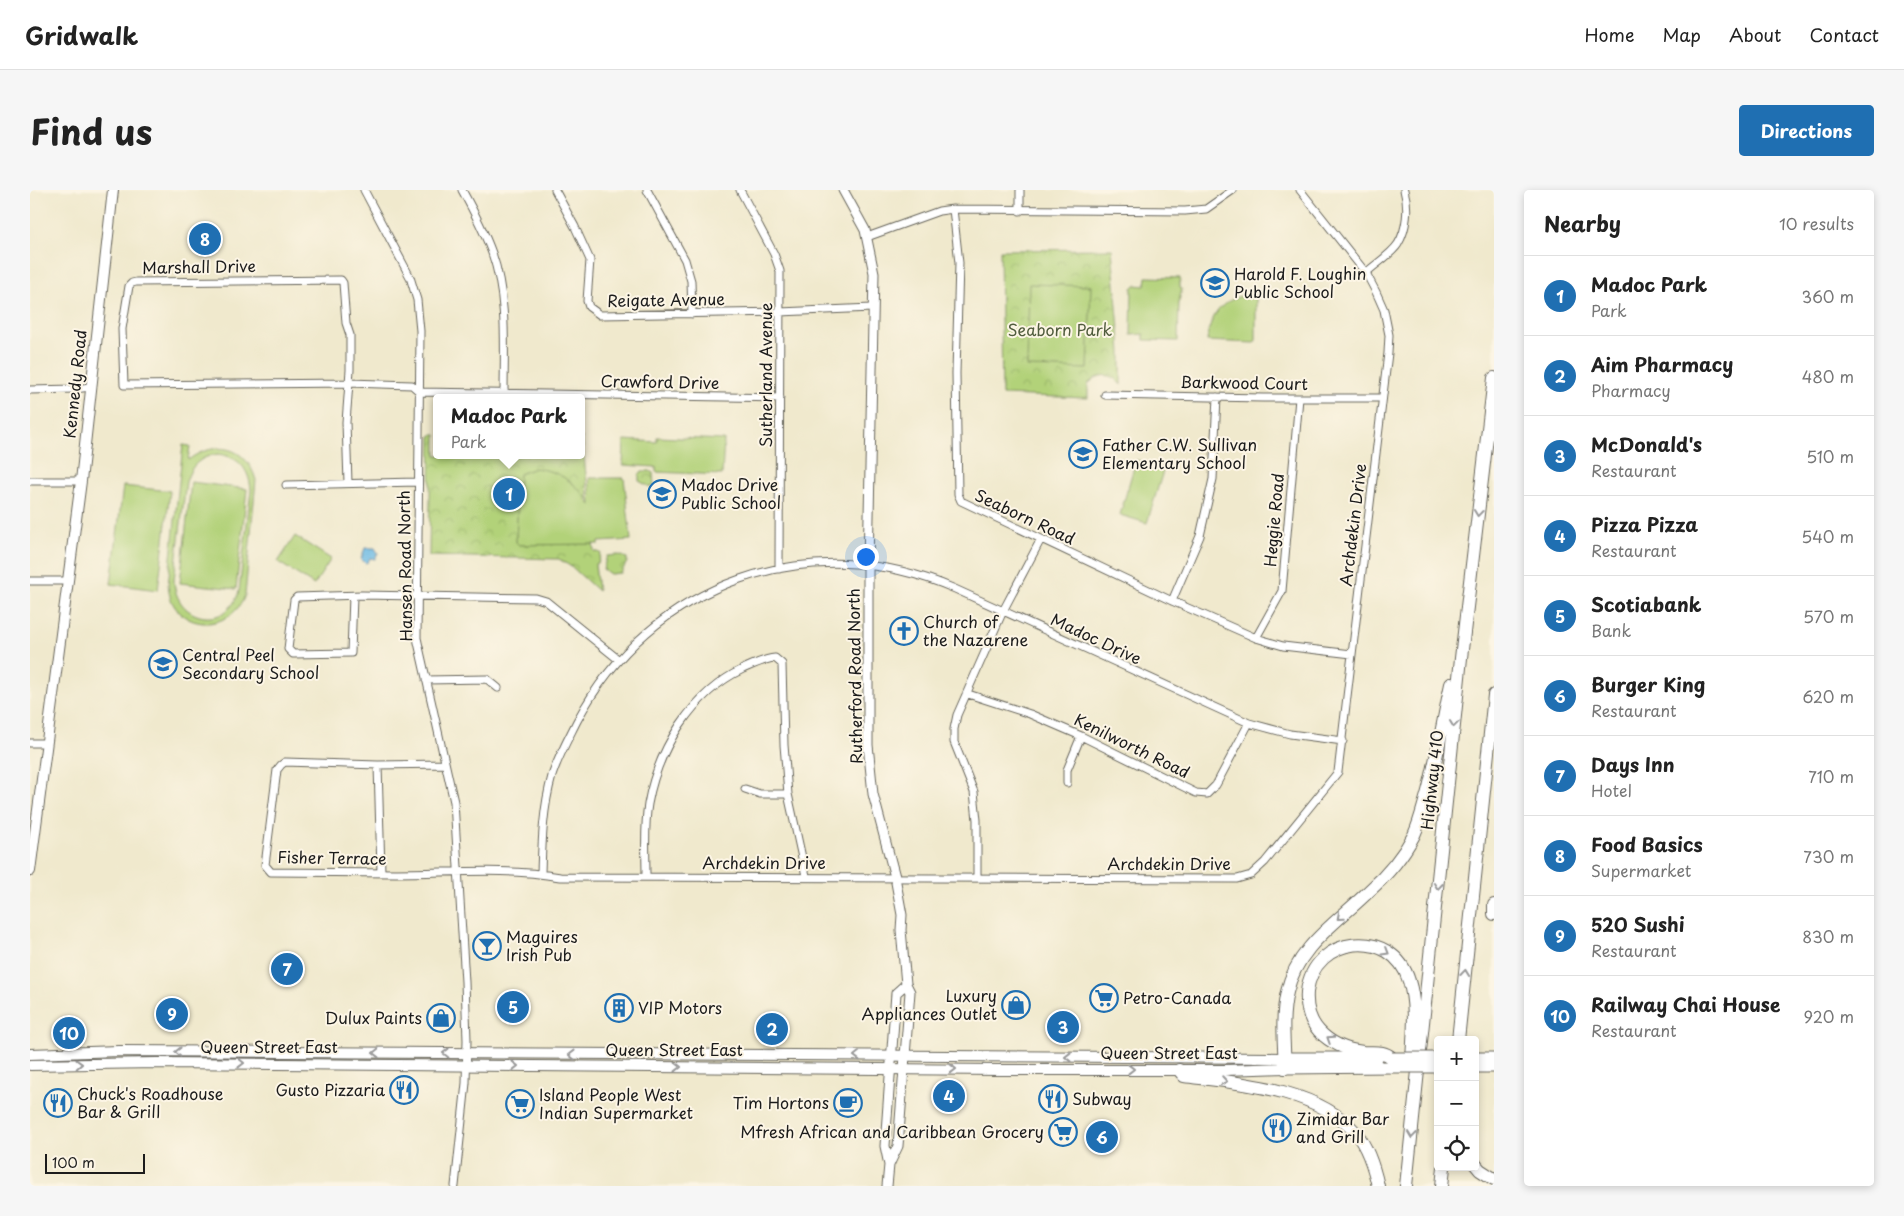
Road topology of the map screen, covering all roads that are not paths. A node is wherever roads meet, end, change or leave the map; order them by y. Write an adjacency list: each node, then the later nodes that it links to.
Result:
1 (112, 190): 21 (main road, Kennedy Road)
2 (364, 190): 23 (street, Hansen Road North)
3 (462, 190): 25 (street)
4 (555, 190): 18 (street, Reigate Avenue)
5 (647, 190): 18 (street)
6 (740, 190): 17 (street, Sutherland Avenue)
7 (843, 190): 14 (street, Rutherford Road North)
8 (1020, 190): 13 (street)
9 (1232, 190): 13 (street)
10 (1300, 190): 15 (street, Archdekin Drive)
11 (1404, 190): 15 (street)
12 (953, 209): 13 (street); 14 (street); 37 (street, Seaborn Road)
13 (1020, 210)
14 (867, 237): 16 (street, Rutherford Road North)
15 (1366, 273): 31 (street, Archdekin Drive)
16 (872, 308): 17 (street, Reigate Avenue); 38 (street, Rutherford Road North)
17 (780, 312): 18 (street, Reigate Avenue); 29 (street, Sutherland Avenue)
18 (692, 314)
19 (1494, 378): 48 (highway, Highway 410, one-way to 48)
20 (349, 383): 20 (street, Marshall Drive); 23 (street, Marshall Drive); 35 (street)
21 (90, 387): 22 (street); 33 (main road, Kennedy Road)
22 (30, 390)
23 (420, 392): 24 (street, Crawford Drive); 34 (street, Hansen Road North)
24 (476, 394)
25 (504, 394)
26 (1105, 395): 28 (street, Barkwood Court)
27 (585, 396): 29 (street, Crawford Drive)
28 (1217, 397): 30 (street, Barkwood Court); 44 (street)
29 (780, 398): 39 (street, Sutherland Avenue)
30 (1299, 398): 31 (street, Barkwood Court); 46 (street, Heggie Road)
31 (1382, 398): 47 (street, Archdekin Drive)
32 (30, 481): 33 (street)
33 (80, 481): 41 (main road, Kennedy Road)
34 (418, 482): 35 (street); 43 (street, Hansen Road North)
35 (348, 483): 36 (street)
36 (286, 485)
37 (1041, 539): 44 (street, Seaborn Road); 45 (street)
38 (868, 565): 39 (street, Madoc Drive); 45 (street, Madoc Drive); 70 (street, Rutherford Road North)
39 (778, 569): 49 (street, Madoc Drive)
40 (30, 581): 41 (street)
41 (68, 581): 58 (main road, Kennedy Road)
42 (353, 596): 42 (street); 43 (street)
43 (417, 597): 49 (street); 50 (street, Hansen Road North)
44 (1172, 601): 46 (street, Seaborn Road)
45 (1003, 611): 52 (street); 54 (street, Madoc Drive)
46 (1256, 638): 47 (street, Seaborn Road)
47 (1352, 654): 56 (street, Archdekin Drive)
48 (1461, 658): 83 (highway, one-way to 83); 91 (highway, Highway 410, one-way to 91)
49 (619, 660): 67 (street, Madoc Drive)
50 (426, 680): 51 (street); 59 (street, Hansen Road North)
51 (498, 688)
52 (968, 694): 55 (street, Kenilworth Road); 71 (street)
53 (1494, 695): 75 (highway, one-way to 53)
54 (1249, 723): 55 (street, Kenilworth Road); 56 (street, Madoc Drive)
55 (1081, 736): 61 (street)
56 (1343, 741): 71 (street, Archdekin Drive)
57 (30, 743): 58 (street)
58 (46, 743): 64 (main road, Kennedy Road)
59 (444, 764): 60 (street, Fisher Terrace); 66 (street, Hansen Road North)
60 (378, 765): 65 (street); 65 (street, Fisher Terrace)
61 (1067, 782)
62 (745, 789): 63 (street)
63 (788, 794): 68 (street); 69 (street)
64 (30, 871)
65 (381, 872): 66 (street, Fisher Terrace)
66 (458, 872): 67 (street, Archdekin Drive); 79 (street, Hansen Road North)
67 (541, 873): 68 (street, Archdekin Drive)
68 (646, 876): 69 (street, Archdekin Drive)
69 (806, 876): 70 (street, Archdekin Drive)
70 (895, 876): 71 (street, Archdekin Drive); 74 (street, Rutherford Road North)
71 (977, 877)
72 (1494, 905): 73 (highway)
73 (1494, 914)
74 (906, 984): 80 (street); 81 (street, Rutherford Road North)
75 (1460, 1022): 76 (highway); 77 (highway)
76 (1458, 1036)
77 (1463, 1036)
78 (30, 1054): 79 (main road, Queen Street East, one-way to 78)
79 (466, 1054): 80 (main road, Queen Street East, one-way to 79); 86 (street, Hansen Road North)
80 (891, 1056): 81 (main road, Queen Street East); 88 (street)
81 (906, 1056): 83 (main road, Queen Street East, one-way to 81); 89 (street, Rutherford Road North)
82 (1434, 1058): 84 (main road, Queen Street East, bridge)
83 (1285, 1063): 84 (main road, Queen Street East); 90 (main road, Queen Street East)
84 (1391, 1063): 87 (main road, Queen Street East, bridge); 91 (highway, one-way to 91)
85 (30, 1066): 86 (main road, Queen Street East, one-way to 86)
86 (466, 1066): 88 (main road, Queen Street East, one-way to 88); 96 (street, Hansen Road North)
87 (1434, 1067)
88 (889, 1068): 89 (main road, Queen Street East); 92 (street)
89 (904, 1068): 90 (main road, Queen Street East, one-way to 90); 92 (street, Rutherford Road North)
90 (1178, 1070): 98 (highway, one-way to 98)
91 (1416, 1104): 99 (highway, Highway 410, one-way to 99)
92 (888, 1165): 97 (street)
93 (1479, 1167): 95 (highway)
94 (1444, 1171): 100 (highway)
95 (1494, 1179)
96 (455, 1186)
97 (887, 1186)
98 (1378, 1186)
99 (1406, 1186)
100 (1442, 1186)

